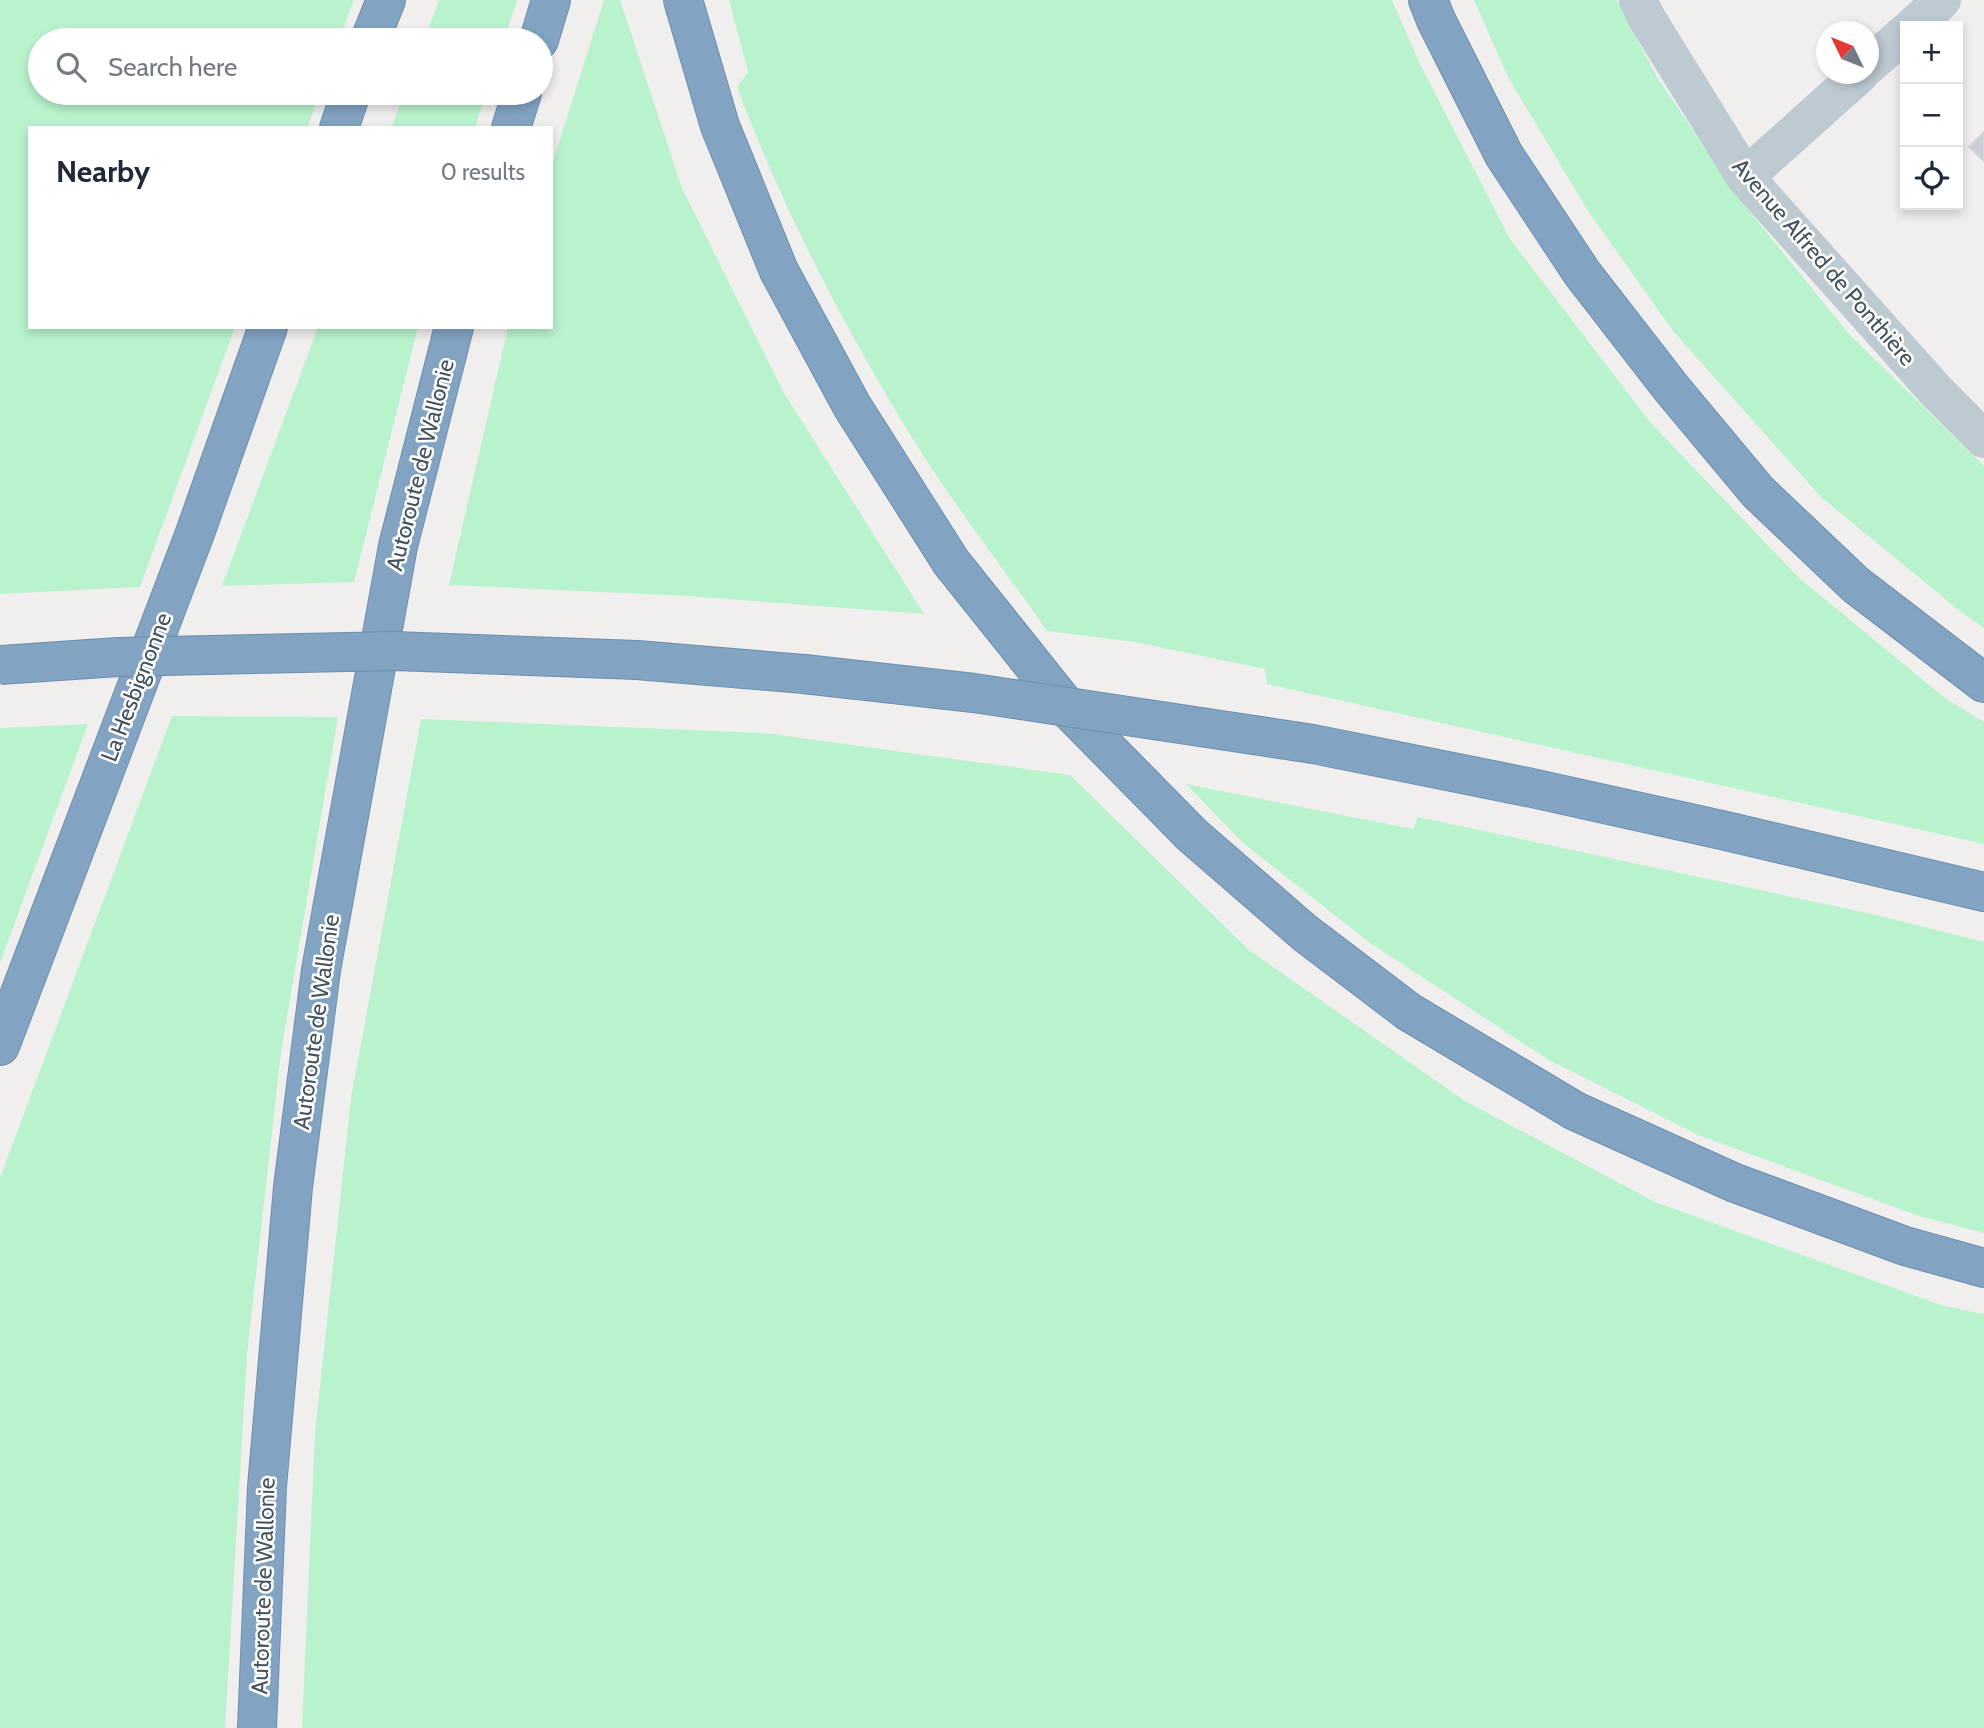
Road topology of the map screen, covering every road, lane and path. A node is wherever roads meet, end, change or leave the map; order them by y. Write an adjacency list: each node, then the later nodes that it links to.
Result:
1 (386, 0): 8 (highway)
2 (551, 0): 9 (highway)
3 (684, 0): 25 (highway)
4 (1428, 0): 22 (highway)
5 (1638, 0): 17 (street, Avenue Alfred de Ponthière)
6 (1942, 0): 7 (street)
7 (1919, 21)
8 (375, 28)
9 (543, 28)
10 (1900, 37): 11 (street)
11 (1879, 56)
12 (1849, 84): 17 (street)
13 (347, 105): 15 (highway)
14 (518, 105): 16 (highway)
15 (340, 126)
16 (512, 126)
17 (1745, 177): 20 (street, Avenue Alfred de Ponthière)
18 (267, 329): 24 (highway, La Hesbignonne)
19 (453, 329): 26 (highway, Autoroute de Wallonie)
20 (1984, 439)
21 (0, 665): 23 (highway, bridge)
22 (1984, 684)
23 (1984, 892)
24 (0, 1046)
25 (1984, 1268)
26 (257, 1728)

